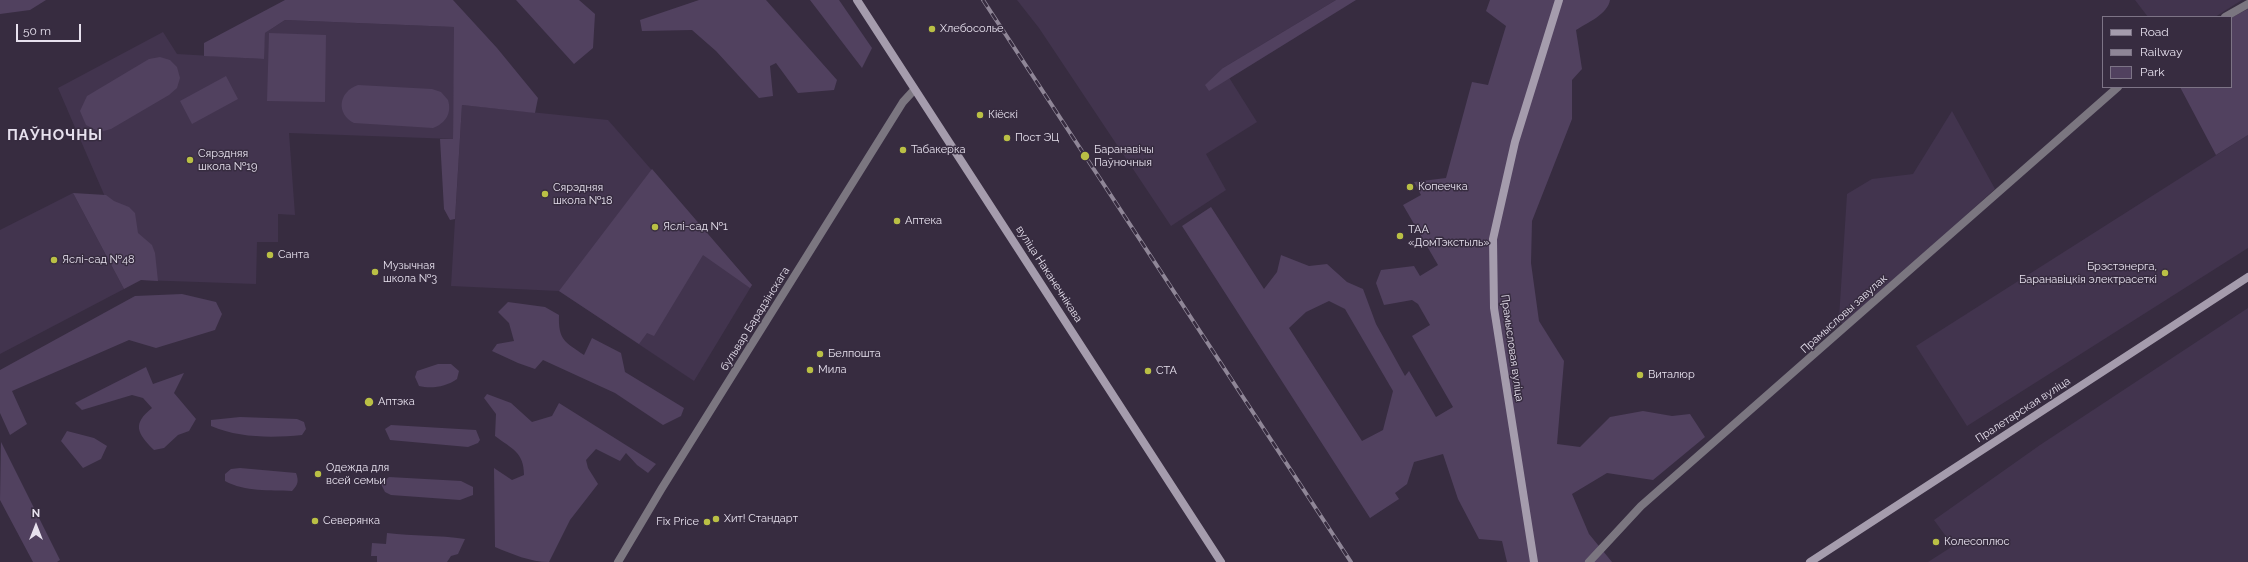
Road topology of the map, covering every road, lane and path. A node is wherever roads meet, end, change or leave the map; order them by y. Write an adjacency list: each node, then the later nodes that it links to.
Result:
1 (857, 0): 6 (main road, вуліца Наканечнікава)
2 (1559, 0): 10 (main road, Прамысловая вуліца)
3 (2248, 4): 4 (street)
4 (2227, 16)
5 (2117, 88): 11 (street, Прамысловы завулак)
6 (914, 90): 8 (street, бульвар Барадзінскага); 9 (main road, вуліца Наканечнікава)
7 (2248, 277): 12 (main road, Пралетарская вуліца)
8 (618, 562)
9 (1221, 562)
10 (1534, 562)
11 (1589, 562)
12 (1810, 562)

